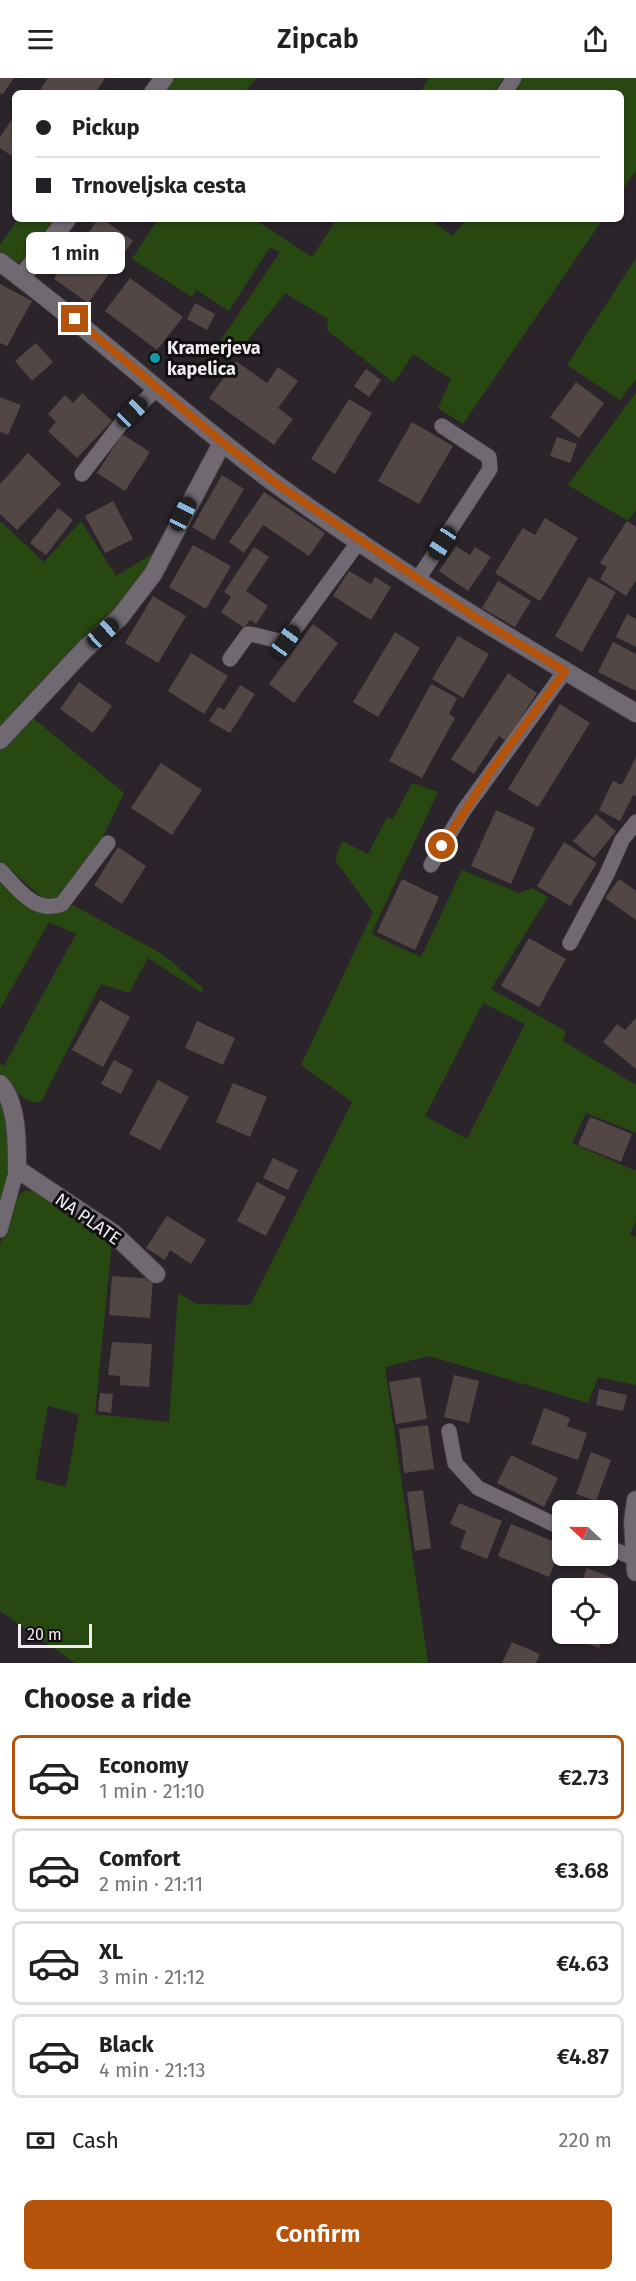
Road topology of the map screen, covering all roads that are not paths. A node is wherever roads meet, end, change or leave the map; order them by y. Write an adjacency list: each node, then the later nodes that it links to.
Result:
1 (65, 222): 3 (street)
2 (0, 262): 3 (street)
3 (21, 279): 4 (street)
4 (157, 388): 6 (street); 7 (lane)
5 (442, 426): 9 (lane)
6 (222, 442): 8 (street); 13 (street)
7 (81, 474)
8 (360, 540): 9 (street); 10 (lane)
9 (418, 579): 11 (street)
10 (231, 659)
11 (565, 671): 12 (street); 16 (lane)
12 (636, 713)
13 (0, 740)
14 (636, 822): 18 (lane)
15 (108, 843): 17 (lane)
16 (431, 865)
17 (0, 870)
18 (570, 943)
19 (0, 1084): 20 (street)
20 (16, 1169): 21 (lane); 22 (street, NA PLATE)
21 (0, 1230)
22 (156, 1274)
23 (449, 1431): 25 (lane)
24 (636, 1500): 27 (street)
25 (552, 1523)
26 (618, 1554): 27 (lane)
27 (635, 1565)

